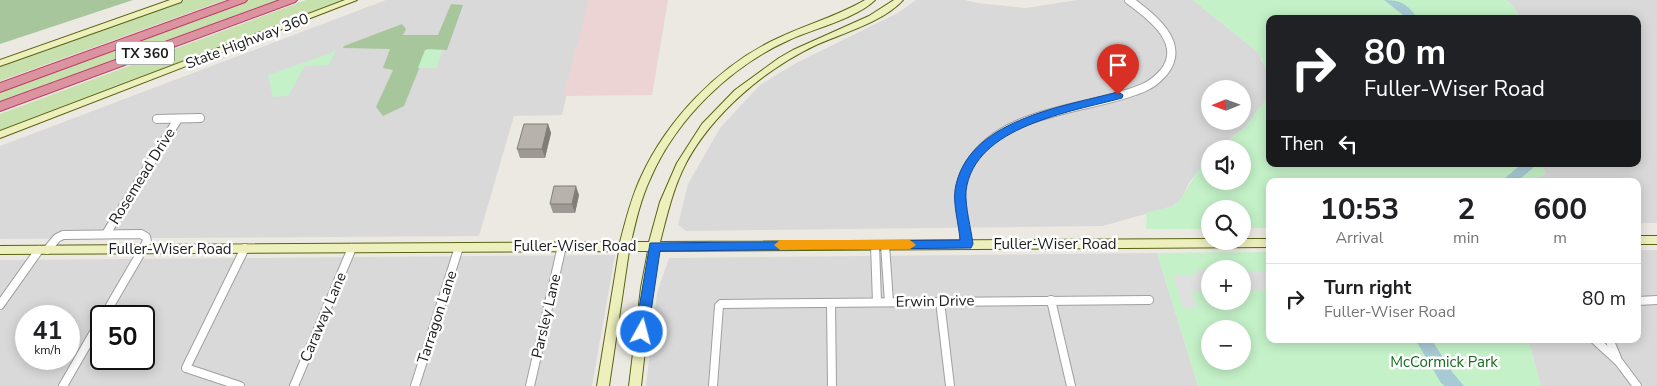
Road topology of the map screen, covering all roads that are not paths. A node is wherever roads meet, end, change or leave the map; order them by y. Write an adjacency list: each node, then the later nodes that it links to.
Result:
1 (178, 0): 8 (main road)
2 (241, 0): 9 (highway, TX 360)
3 (291, 0): 10 (highway, TX 360)
4 (353, 0): 14 (main road, State Highway 360)
5 (871, 0): 22 (main road)
6 (899, 0): 23 (main road)
7 (1130, 0): 19 (street)
8 (0, 63)
9 (0, 86)
10 (0, 107)
11 (200, 118): 13 (street, Rosemead Drive)
12 (157, 119): 13 (street, Rosemead Drive)
13 (178, 119): 15 (street, Rosemead Drive)
14 (0, 135)
15 (106, 234): 27 (street, Rosemead Drive); 29 (street, Rosemead Drive)
16 (1641, 240): 17 (main road)
17 (1657, 240)
18 (1266, 243): 19 (main road, Fuller-Wiser Road)
19 (967, 244): 20 (main road, Fuller-Wiser Road)
20 (880, 245): 23 (main road, Fuller-Wiser Road); 36 (street); 37 (street)
21 (562, 246): 22 (main road, Fuller-Wiser Road); 24 (main road, Fuller-Wiser Road); 48 (street, Parsley Lane)
22 (626, 246): 23 (main road, Fuller-Wiser Road); 49 (main road)
23 (654, 246): 50 (main road)
24 (459, 247): 26 (main road, Fuller-Wiser Road); 47 (street, Tarragon Lane)
25 (245, 248): 26 (main road, Fuller-Wiser Road); 27 (main road, Fuller-Wiser Road); 45 (street)
26 (352, 248): 46 (street, Caraway Lane)
27 (143, 249): 29 (main road, Fuller-Wiser Road); 39 (street)
28 (0, 250): 29 (main road, Fuller-Wiser Road)
29 (43, 250): 38 (street, Rosemead Drive)
30 (1051, 300): 31 (street, Erwin Drive); 33 (street, Erwin Drive); 54 (street)
31 (1149, 300)
32 (1657, 300): 34 (street)
33 (940, 301): 37 (street, Erwin Drive); 53 (street)
34 (1641, 301)
35 (831, 302): 36 (street, Erwin Drive); 51 (street, Erwin Drive); 52 (street)
36 (877, 302): 37 (street, Erwin Drive)
37 (889, 302)
38 (0, 305)
39 (110, 305)
40 (90, 339): 44 (street)
41 (1598, 343): 43 (street)
42 (1611, 343): 43 (street)
43 (1619, 362): 55 (street)
44 (63, 386)
45 (240, 386)
46 (294, 386)
47 (415, 386)
48 (530, 386)
49 (603, 386)
50 (635, 386)
51 (712, 386)
52 (832, 386)
53 (950, 386)
54 (1071, 386)
55 (1637, 386)

